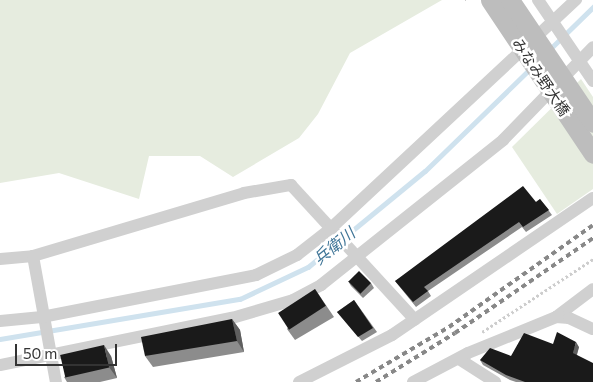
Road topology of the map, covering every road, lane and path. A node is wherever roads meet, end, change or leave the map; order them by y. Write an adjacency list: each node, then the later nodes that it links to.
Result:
1 (490, 0): 10 (street, みなみ野大橋, bridge)
2 (510, 0): 9 (street, みなみ野大橋, bridge)
3 (538, 0): 5 (street)
4 (576, 0): 5 (street)
5 (554, 24): 7 (street); 12 (street)
6 (593, 47): 7 (street)
7 (579, 61): 8 (street); 13 (street)
8 (593, 81)
9 (593, 123)
10 (593, 154)
11 (593, 198): 20 (street)
12 (331, 232): 13 (street); 14 (street); 19 (street)
13 (352, 253): 20 (street); 23 (street)
14 (33, 256): 15 (street); 19 (street)
15 (0, 259)
16 (593, 259): 24 (path)
17 (593, 289): 18 (street)
18 (556, 317): 22 (street); 24 (street)
19 (43, 319): 21 (street); 23 (street)
20 (415, 320): 27 (street)
21 (0, 321)
22 (593, 329)
23 (50, 352): 25 (street); 26 (street)
24 (463, 356): 28 (street); 29 (street)
25 (0, 365)
26 (56, 382)
27 (299, 382)
28 (413, 382)
29 (495, 382)

